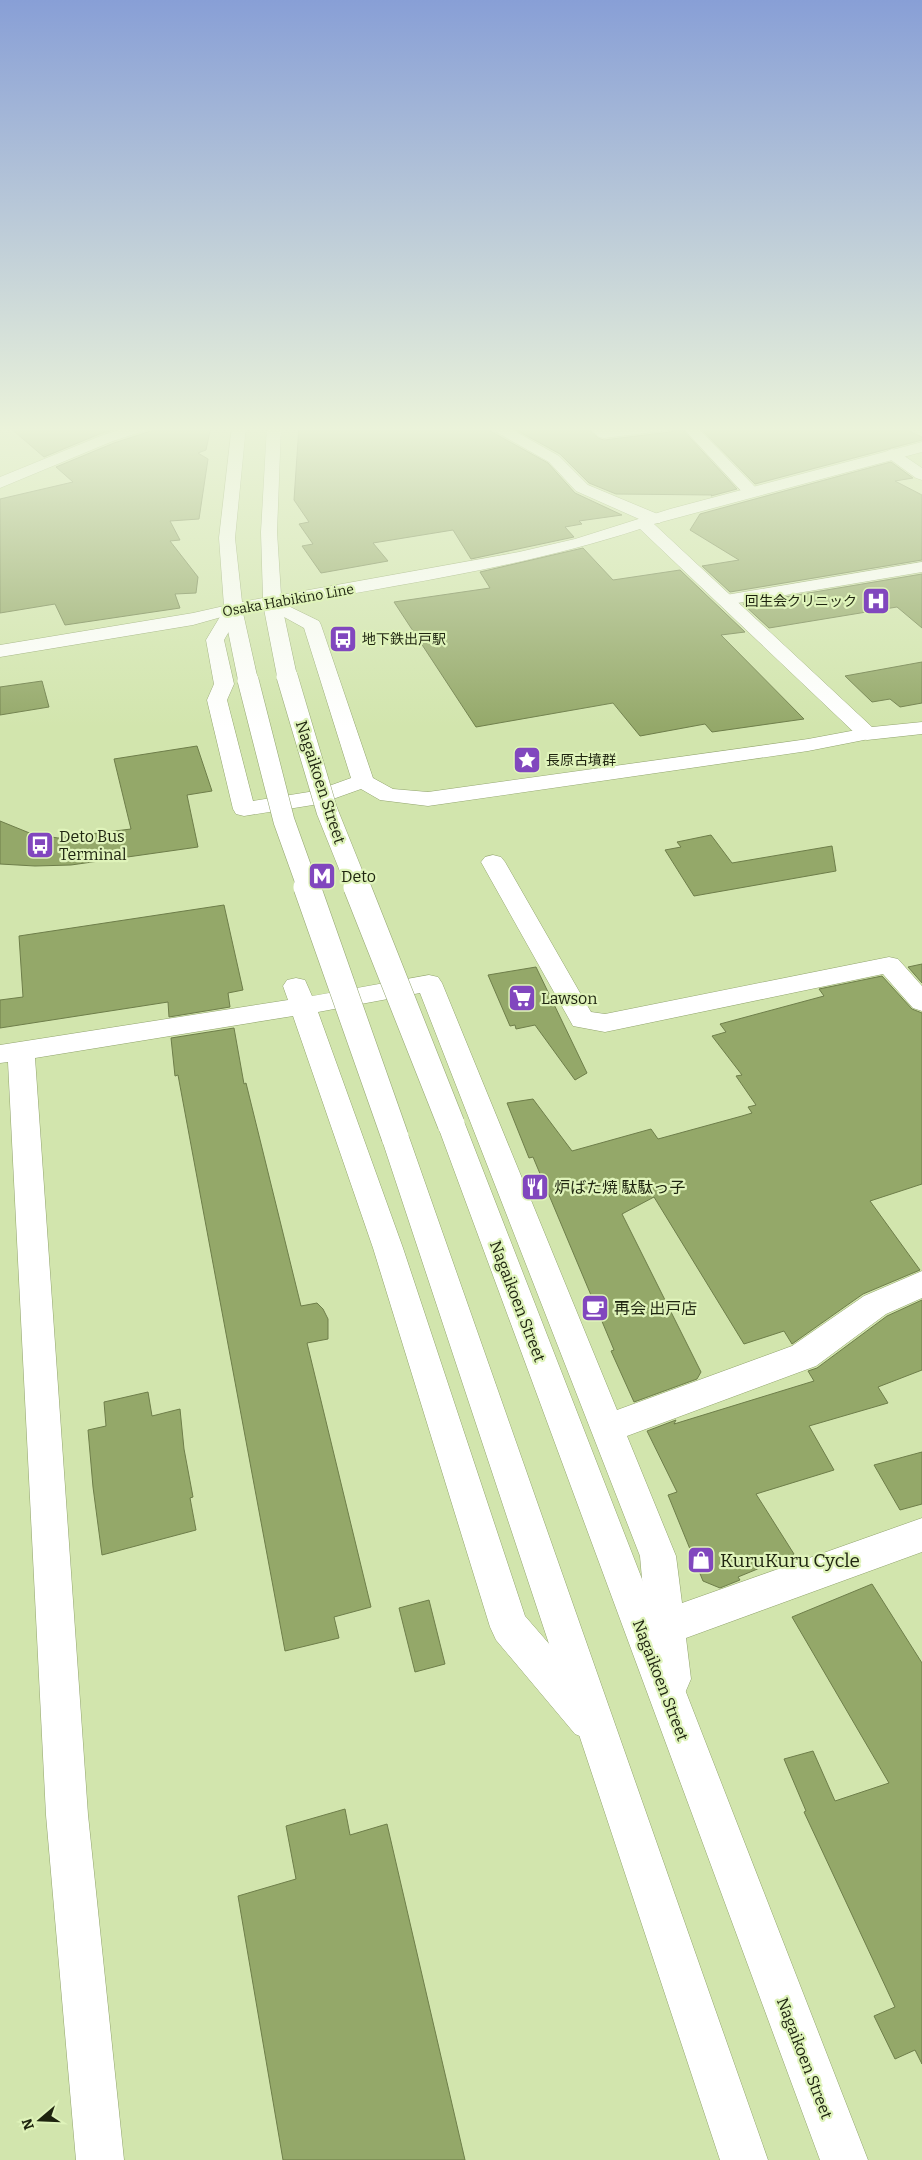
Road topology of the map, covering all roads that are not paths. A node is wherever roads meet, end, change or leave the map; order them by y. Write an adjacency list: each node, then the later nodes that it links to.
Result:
1 (228, 527): 8 (street)
2 (269, 527): 7 (street, Nagaikoen Street)
3 (630, 527): 7 (street, Osaka Habikino Line)
4 (654, 527): 6 (street)
5 (922, 567): 6 (street)
6 (726, 600): 11 (street)
7 (272, 603): 8 (street, Osaka Habikino Line); 12 (street); 21 (street, Nagaikoen Street, bridge)
8 (233, 609): 9 (street, Osaka Habikino Line); 12 (street); 22 (street, bridge)
9 (0, 651)
10 (922, 728): 11 (street)
11 (867, 734): 12 (street)
12 (363, 781)
13 (493, 862): 15 (street)
14 (299, 996): 16 (street); 18 (street); 22 (street)
15 (922, 1002)
16 (10, 1052): 23 (street)
17 (922, 1284): 18 (street)
18 (608, 1428): 20 (street)
19 (922, 1535): 20 (street)
20 (665, 1627): 21 (street)
21 (674, 1712): 25 (street, Nagaikoen Street)
22 (597, 1730): 24 (street)
23 (100, 2160)
24 (744, 2160)
25 (844, 2160)

